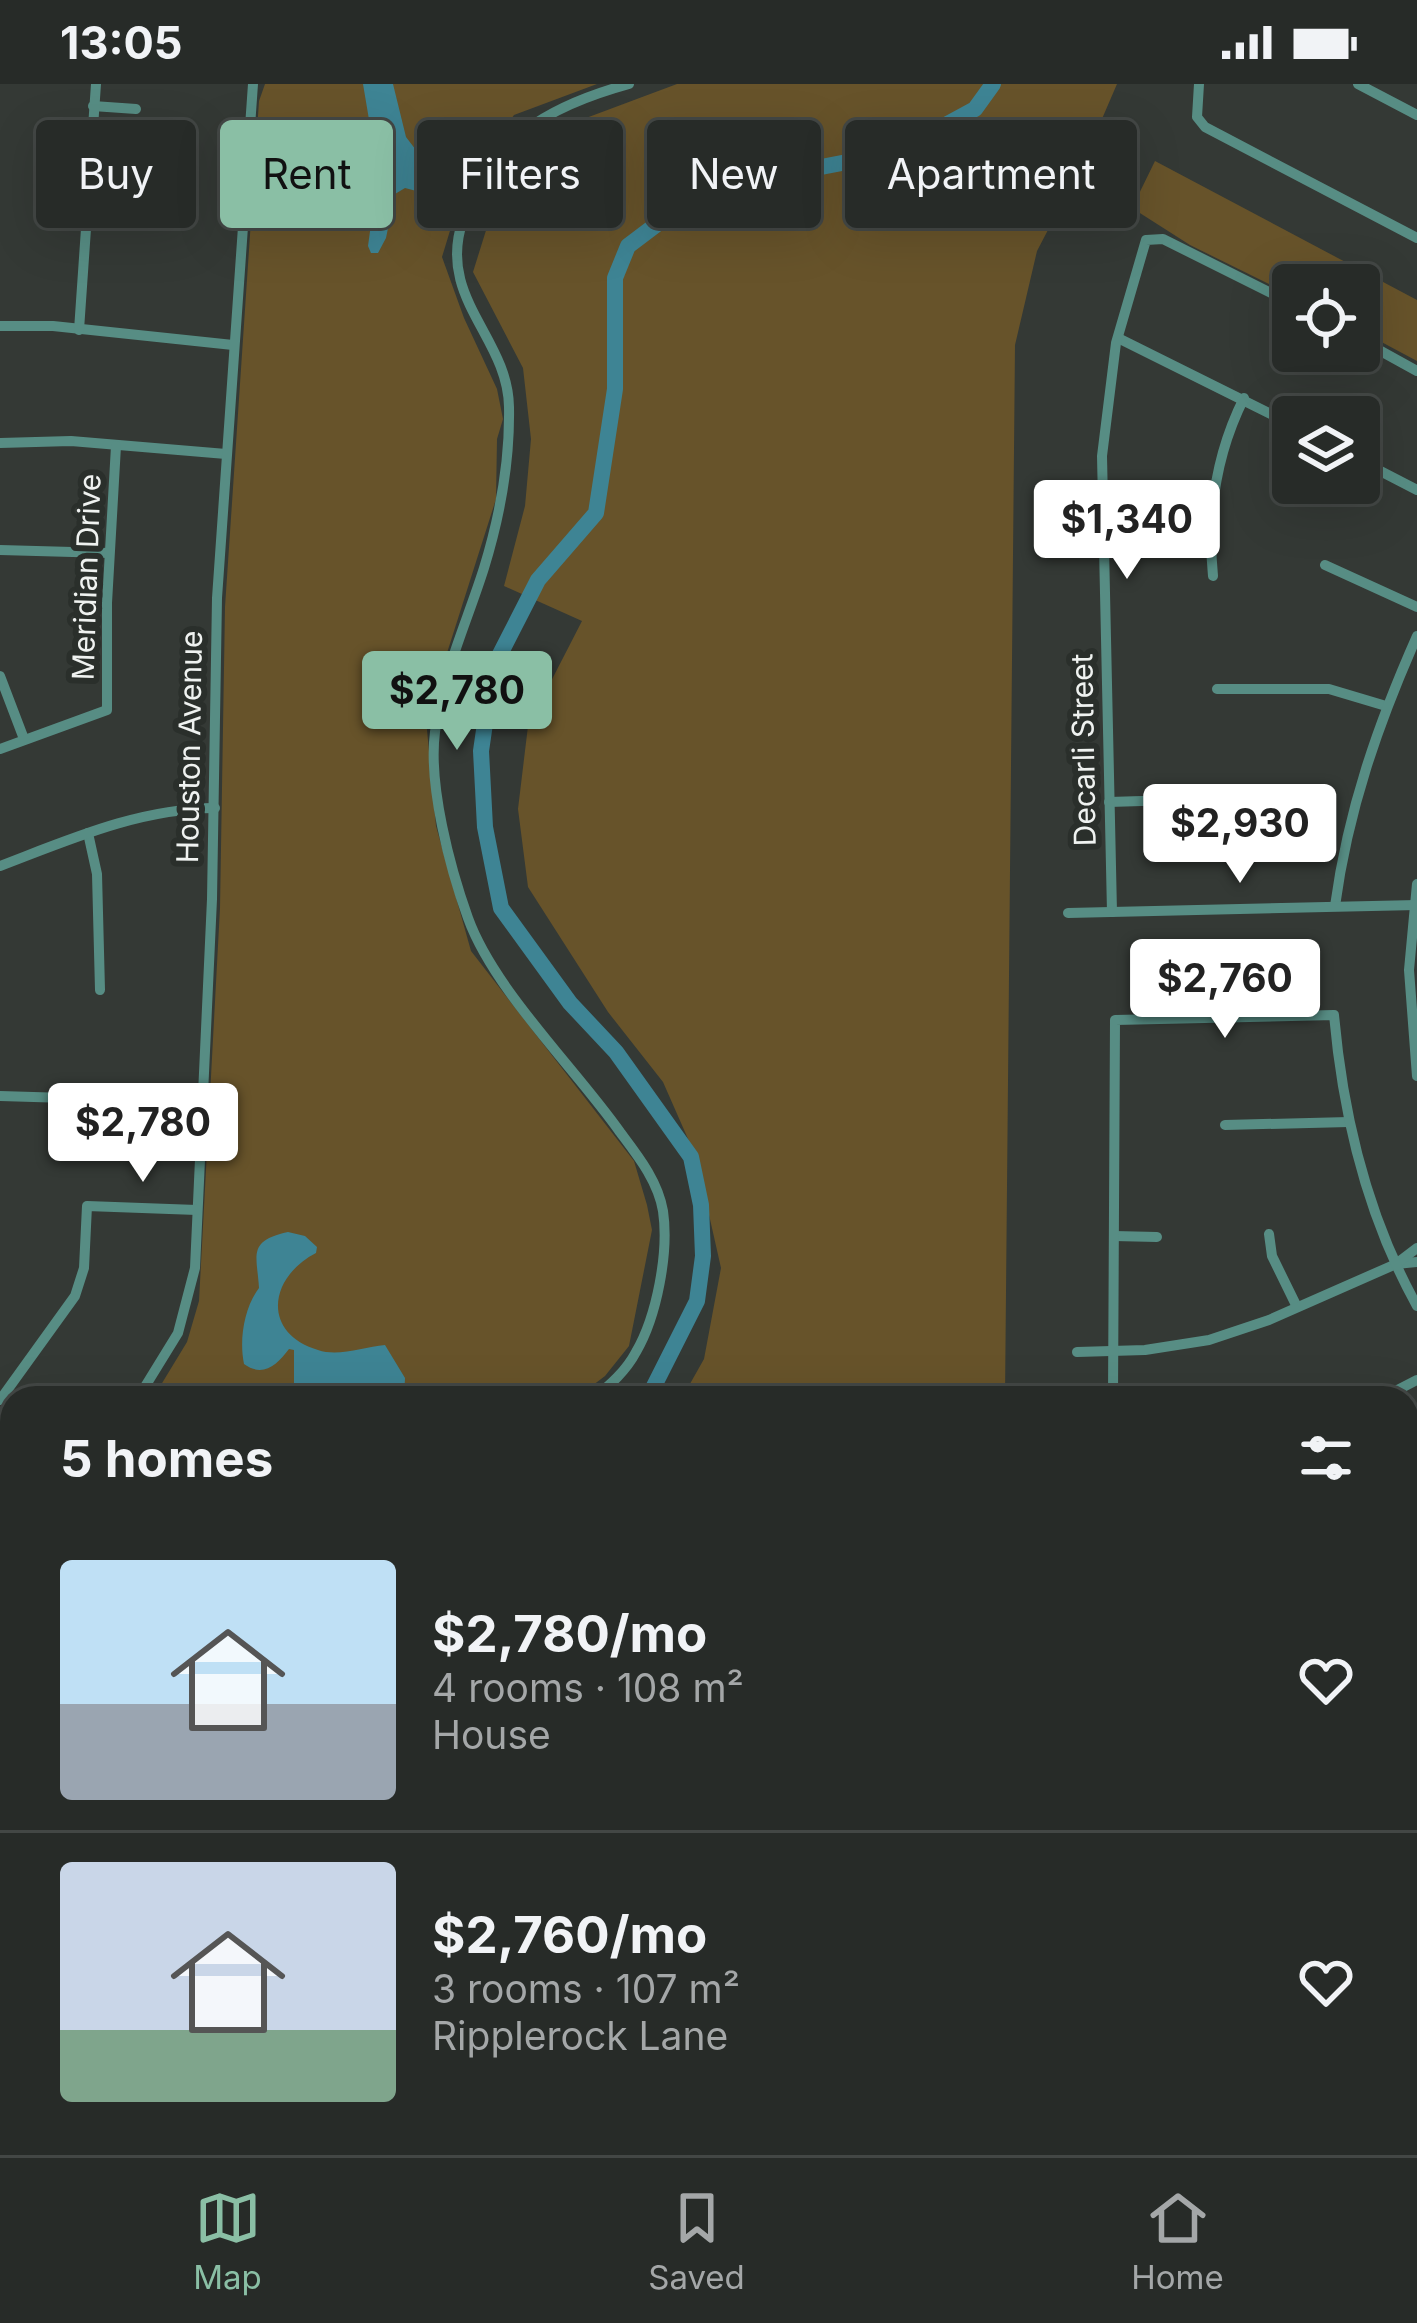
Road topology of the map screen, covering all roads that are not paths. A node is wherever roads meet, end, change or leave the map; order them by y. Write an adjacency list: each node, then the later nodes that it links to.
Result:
1 (96, 84): 6 (street)
2 (253, 84): 16 (street, Houston Avenue)
3 (629, 84): 66 (street)
4 (1199, 84): 11 (street)
5 (1358, 84): 8 (street)
6 (94, 106): 7 (street); 9 (street)
7 (136, 109)
8 (1417, 115)
9 (93, 120)
10 (85, 228): 14 (street)
11 (1417, 238)
12 (1272, 294): 15 (street, Decarli Street)
13 (0, 326): 14 (street)
14 (79, 330): 16 (street)
15 (1118, 338): 19 (street); 38 (street, Decarli Street)
16 (232, 345): 23 (street, Houston Avenue)
17 (1380, 351): 18 (street)
18 (1417, 371)
19 (1244, 398): 20 (street); 29 (street)
20 (1272, 413)
21 (0, 442): 22 (street)
22 (116, 446): 23 (street); 27 (street, Meridian Drive)
23 (226, 454): 39 (street, Houston Avenue)
24 (1380, 471): 25 (street)
25 (1417, 490)
26 (0, 550): 27 (street)
27 (110, 553): 35 (street, Meridian Drive)
28 (1325, 566): 30 (street)
29 (1214, 576)
30 (1417, 607)
31 (1417, 636): 34 (street)
32 (0, 676): 35 (street)
33 (1217, 688): 34 (street)
34 (1386, 706): 43 (street)
35 (24, 740): 36 (street)
36 (0, 748)
37 (1241, 798): 38 (street)
38 (1109, 802): 45 (street, Decarli Street)
39 (215, 808): 40 (street); 50 (street, Houston Avenue)
40 (88, 832): 41 (street); 47 (street)
41 (0, 866)
42 (1417, 884): 44 (street)
43 (1335, 906): 44 (street); 45 (street)
44 (1416, 906): 48 (street)
45 (1112, 911): 46 (street)
46 (1068, 914)
47 (100, 990)
48 (1417, 1076)
49 (0, 1096): 50 (street)
50 (200, 1102): 53 (street, Houston Avenue)
51 (1349, 1122): 52 (street); 55 (street); 59 (street)
52 (1225, 1125)
53 (197, 1210): 64 (street); 65 (street, Houston Avenue)
54 (1269, 1234): 61 (street)
55 (1114, 1236): 56 (street); 63 (street)
56 (1157, 1237)
57 (1417, 1248): 59 (street)
58 (1417, 1262): 59 (street)
59 (1396, 1264): 60 (street); 61 (street)
60 (1417, 1306)
61 (1297, 1307): 63 (street)
62 (1077, 1352): 63 (street)
63 (1113, 1352): 67 (street)
64 (5, 1383)
65 (146, 1386)
66 (606, 1386)
67 (1112, 1386)

